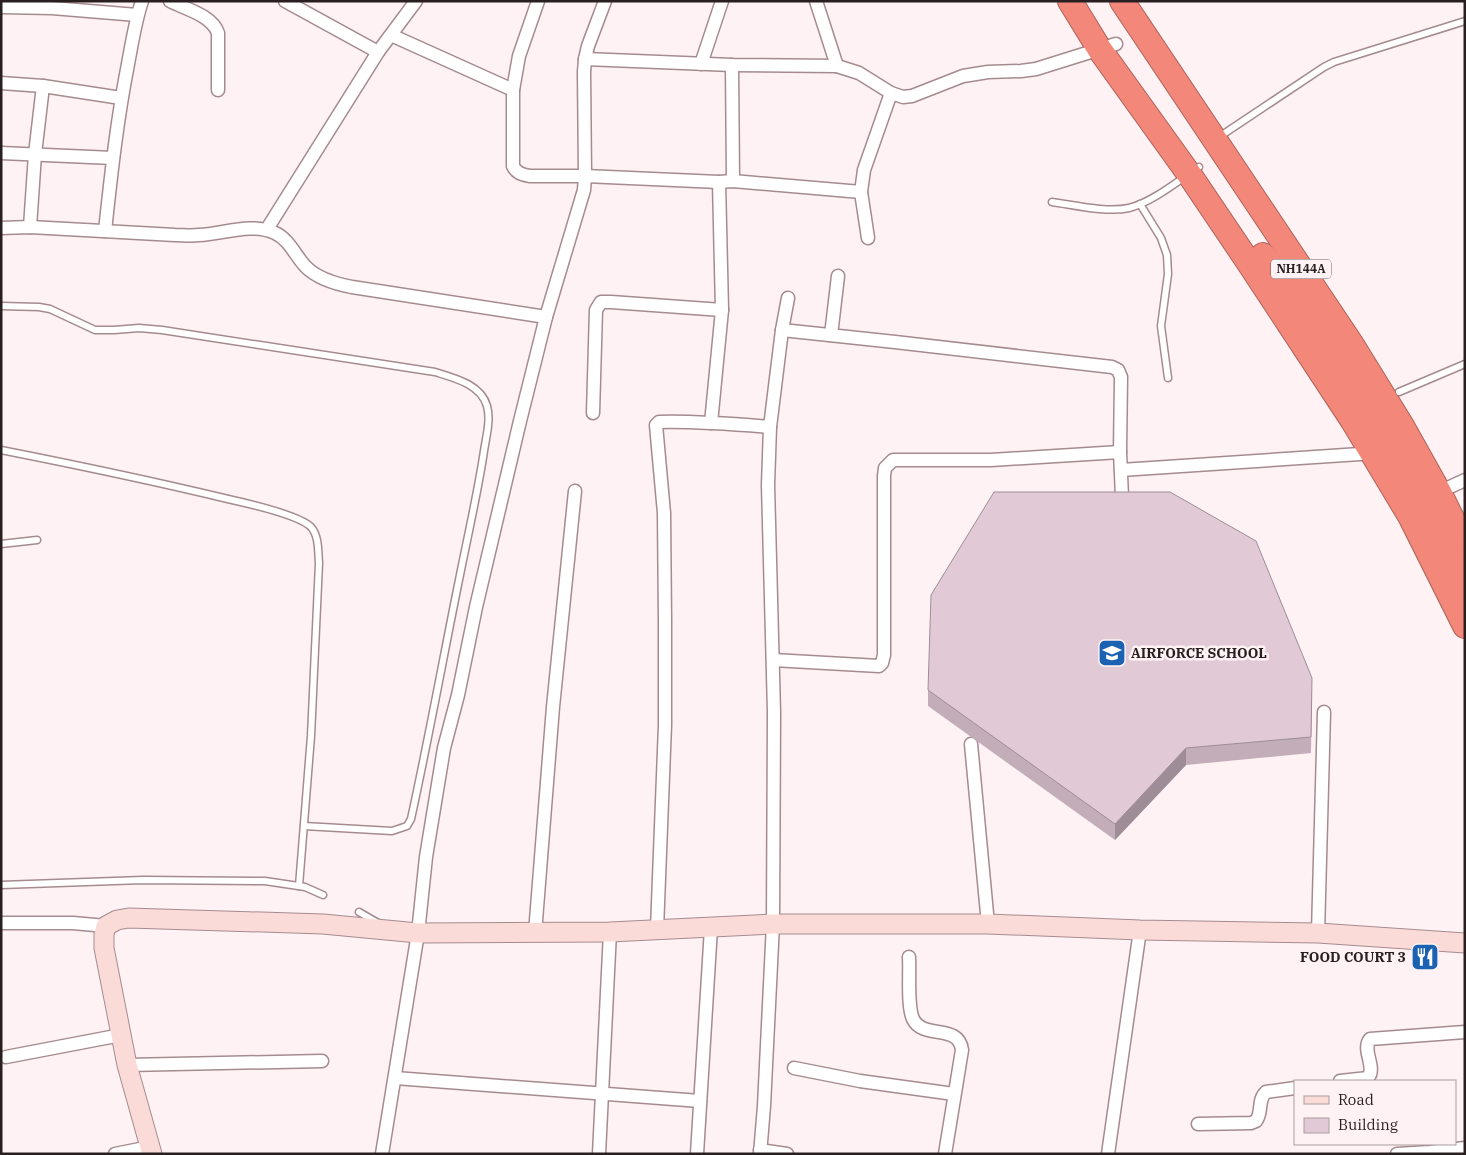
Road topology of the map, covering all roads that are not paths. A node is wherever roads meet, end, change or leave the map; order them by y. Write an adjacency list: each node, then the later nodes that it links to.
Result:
1 (142, 1): 14 (street)
2 (170, 1): 25 (street)
3 (285, 1): 18 (street)
4 (416, 1): 16 (street)
5 (538, 1): 26 (street)
6 (605, 1): 19 (street)
7 (722, 1): 20 (street)
8 (816, 1): 22 (street)
9 (1070, 1): 17 (highway)
10 (1088, 1): 17 (highway, NH144A)
11 (1122, 1): 29 (highway, NH144A)
12 (1137, 1): 29 (highway)
13 (1, 6): 14 (street)
14 (137, 15): 28 (street)
15 (1465, 20): 29 (lane)
16 (391, 35): 18 (street); 26 (street)
17 (1108, 46): 27 (street); 33 (highway, NH144A)
18 (378, 52): 42 (street)
19 (585, 59): 20 (street); 34 (street)
20 (701, 64): 21 (street)
21 (732, 66): 22 (street); 35 (street)
22 (837, 66): 27 (street)
23 (1, 83): 24 (street)
24 (42, 86): 28 (street); 31 (street)
25 (218, 90)
26 (513, 90): 34 (street)
27 (890, 93): 37 (street)
28 (121, 98): 32 (street)
29 (1220, 136): 54 (highway); 62 (highway, NH144A)
30 (1, 153): 31 (street)
31 (36, 154): 32 (street); 40 (street)
32 (113, 158): 43 (street)
33 (1194, 170): 39 (lane); 60 (highway, NH144A)
34 (585, 176): 36 (street); 49 (street)
35 (733, 181): 36 (street); 37 (street)
36 (719, 182): 48 (street)
37 (861, 192): 44 (street)
38 (1052, 202): 39 (lane)
39 (1140, 204): 53 (lane)
40 (30, 227): 41 (street); 43 (street)
41 (1, 228)
42 (267, 230): 43 (street); 49 (street)
43 (105, 231)
44 (868, 238)
45 (838, 276): 51 (street)
46 (788, 298): 50 (street)
47 (1, 306): 75 (lane)
48 (722, 310): 55 (street); 56 (street)
49 (546, 316): 89 (street)
50 (782, 330): 51 (street); 57 (street)
51 (831, 335): 59 (street)
52 (1465, 364): 54 (lane)
53 (1168, 378)
54 (1399, 392): 62 (highway)
55 (593, 412)
56 (711, 423): 57 (street); 85 (street)
57 (770, 427): 72 (street)
58 (1, 450): 75 (lane)
59 (1120, 452): 61 (street); 72 (street)
60 (1383, 452): 61 (street); 63 (highway, NH144A)
61 (1121, 470): 65 (street)
62 (1452, 486): 66 (highway); 69 (highway, NH144A)
63 (1402, 487): 69 (highway, NH144A); 71 (highway)
64 (575, 491): 90 (street)
65 (1122, 497)
66 (1465, 513)
67 (37, 540): 68 (lane)
68 (1, 544)
69 (1460, 549): 70 (highway, NH144A)
70 (1465, 586)
71 (1465, 626)
72 (773, 660): 81 (street)
73 (1324, 712): 91 (street)
74 (971, 744): 82 (street)
75 (304, 826): 77 (lane)
76 (1, 885): 77 (lane)
77 (299, 886): 78 (lane)
78 (323, 895)
79 (359, 912): 86 (lane)
80 (1, 923): 83 (street)
81 (773, 924): 82 (street); 84 (street); 109 (street)
82 (988, 924): 87 (street)
83 (106, 926): 86 (street); 95 (street)
84 (711, 928): 85 (street); 105 (street)
85 (657, 929): 88 (street)
86 (392, 930): 89 (street)
87 (1140, 930): 91 (street); 116 (street)
88 (610, 932): 90 (street); 103 (street)
89 (418, 933): 90 (street); 100 (street)
90 (535, 933)
91 (1318, 934): 92 (street)
92 (1465, 943)
93 (909, 957): 104 (street)
94 (1465, 1032): 101 (street)
95 (121, 1035): 96 (street); 98 (street)
96 (6, 1057)
97 (322, 1061): 98 (street)
98 (127, 1065): 108 (street)
99 (794, 1068): 104 (street)
100 (395, 1078): 103 (street); 111 (street)
101 (1349, 1080)
102 (1294, 1088): 106 (street)
103 (602, 1093): 105 (street); 112 (street)
104 (954, 1094): 115 (street)
105 (700, 1101): 113 (street)
106 (1198, 1124)
107 (1465, 1148): 117 (street)
108 (151, 1150): 110 (street)
109 (760, 1152): 114 (street)
110 (115, 1154)
111 (382, 1154)
112 (599, 1154)
113 (697, 1154)
114 (787, 1154)
115 (945, 1154)
116 (1108, 1154)
117 (1397, 1154)

